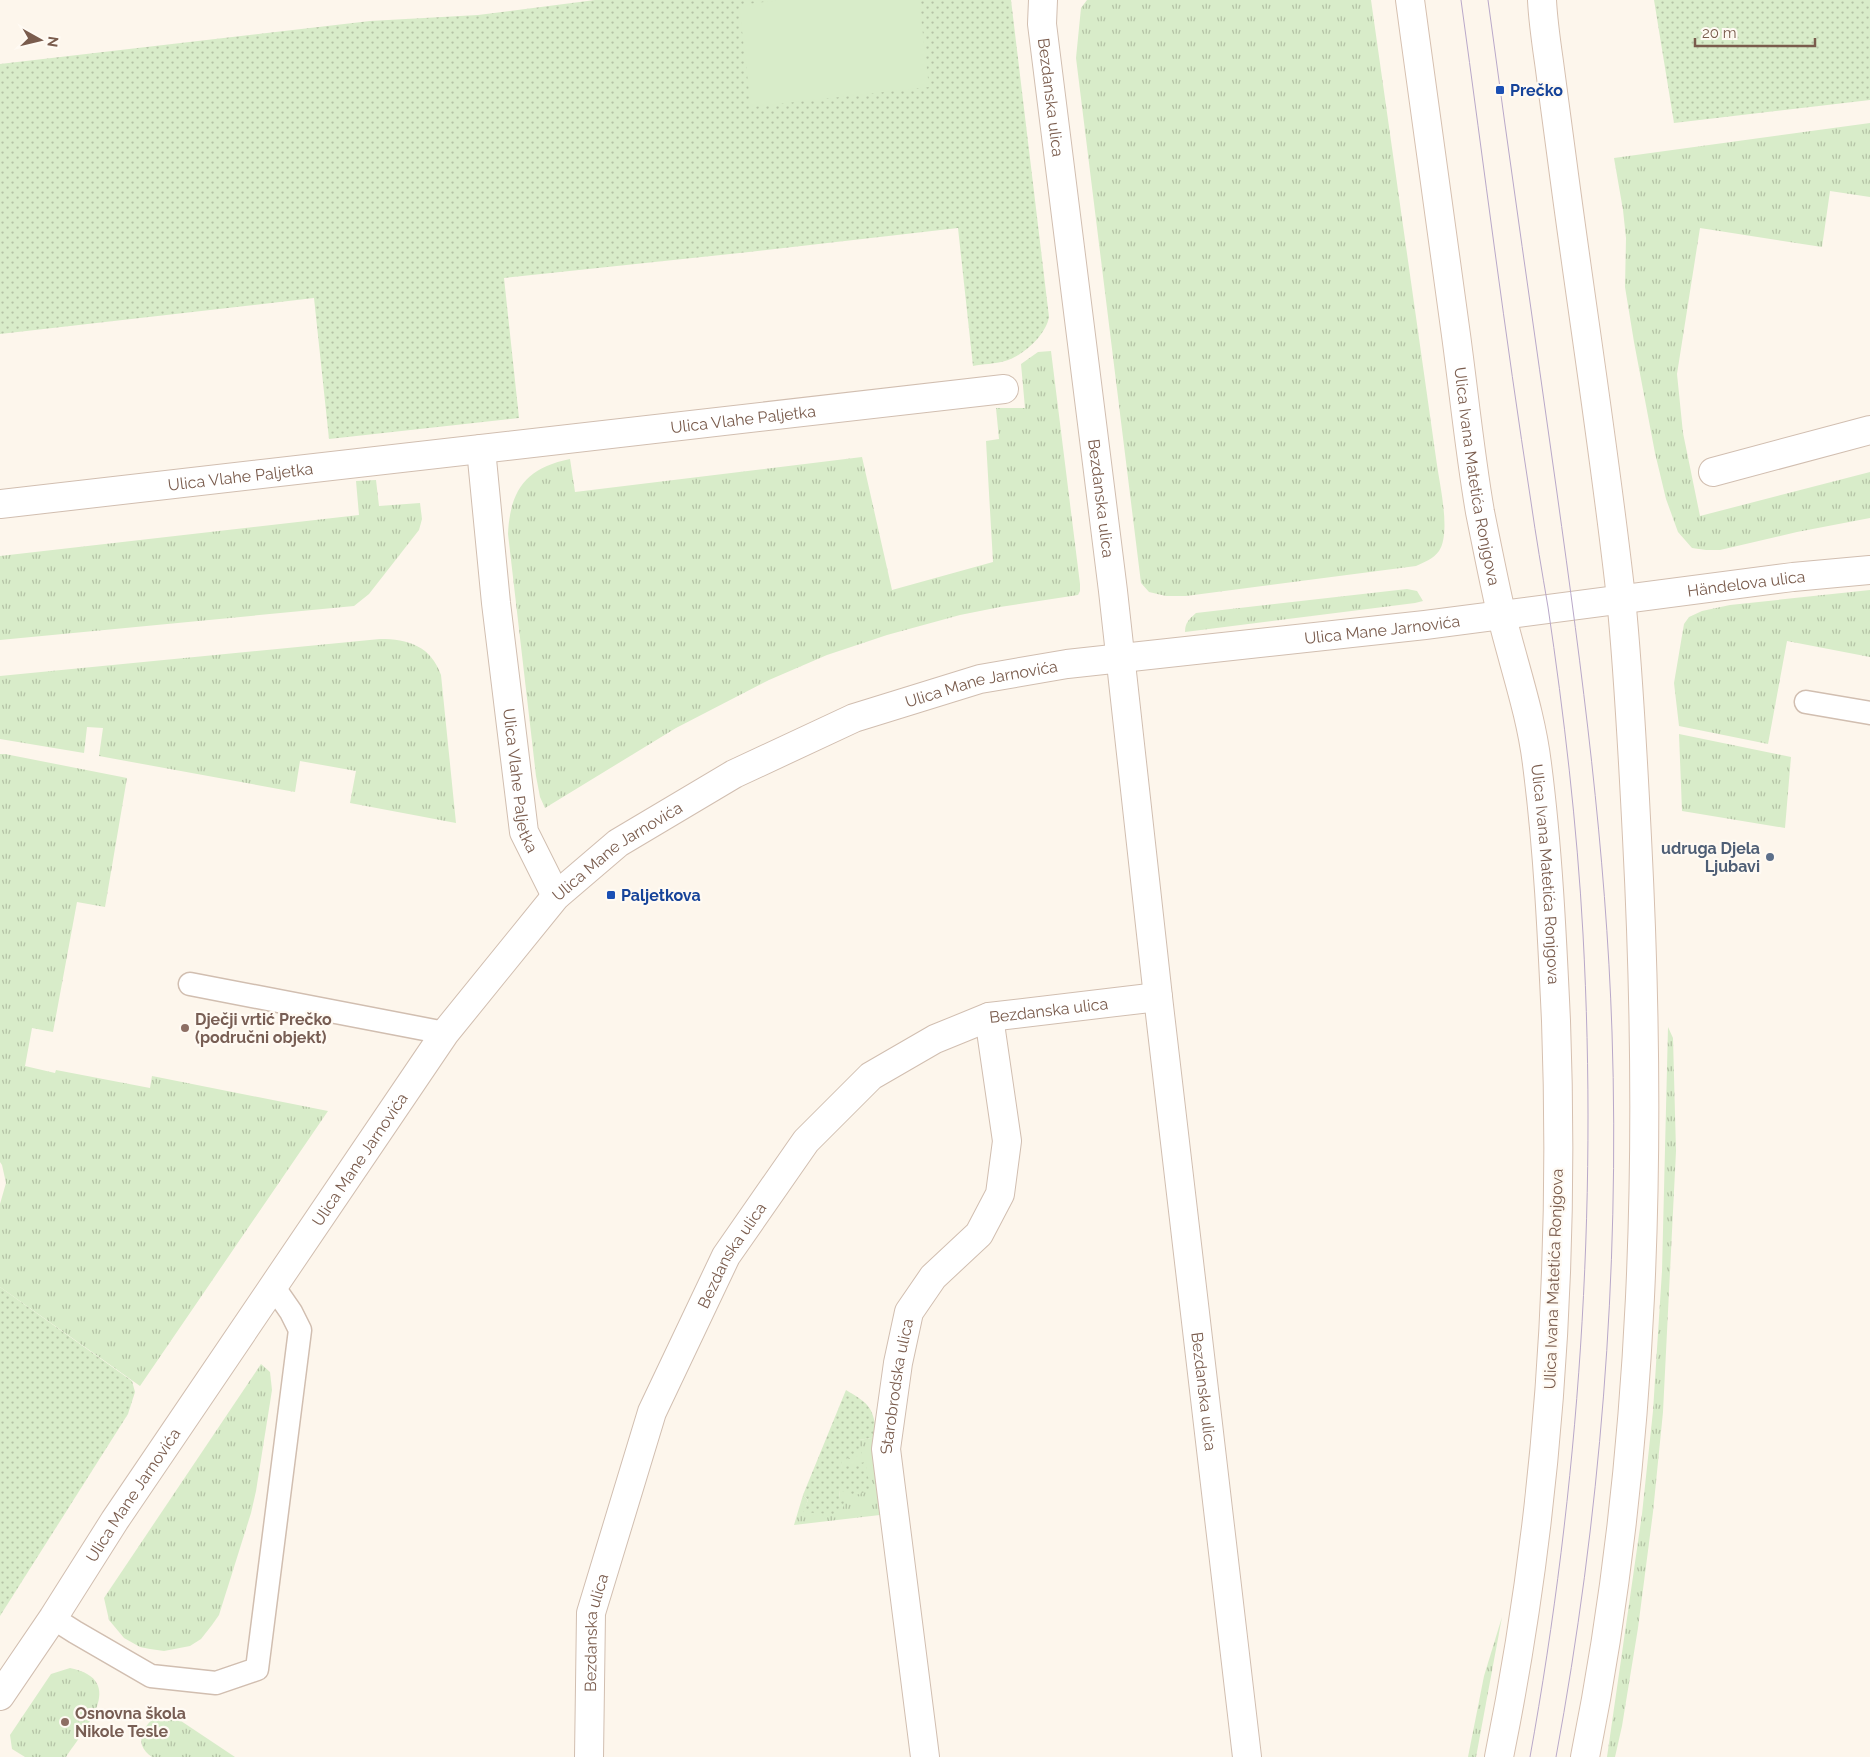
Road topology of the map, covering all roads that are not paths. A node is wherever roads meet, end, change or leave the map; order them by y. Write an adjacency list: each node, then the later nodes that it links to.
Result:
1 (1043, 0): 12 (street, Bezdanska ulica)
2 (1410, 0): 11 (street, Ulica Ivana Matetića Ronjgova)
3 (1542, 0): 10 (street)
4 (1004, 389): 6 (street, Ulica Vlahe Paljetka)
5 (1870, 430): 7 (street)
6 (481, 449): 8 (street, Ulica Vlahe Paljetka); 15 (street, Ulica Vlahe Paljetka)
7 (1713, 472)
8 (0, 504)
9 (1870, 570): 10 (street, Händelova ulica)
10 (1621, 599): 11 (street, Ulica Mane Jarnovića); 27 (street)
11 (1502, 615): 12 (street, Ulica Mane Jarnovića); 26 (street, Ulica Ivana Matetića Ronjgova)
12 (1120, 658): 15 (street, Ulica Mane Jarnovića); 17 (street, Bezdanska ulica)
13 (1806, 702): 14 (lane)
14 (1870, 713)
15 (556, 896): 19 (street, Ulica Mane Jarnovića)
16 (190, 984): 19 (lane)
17 (1158, 997): 18 (street, Bezdanska ulica); 25 (street, Bezdanska ulica)
18 (990, 1017): 23 (street, Bezdanska ulica); 24 (street, Starobrodska ulica)
19 (445, 1033): 20 (street, Ulica Mane Jarnovića)
20 (273, 1286): 21 (street, Ulica Mane Jarnovića); 21 (lane)
21 (53, 1618): 22 (street, Ulica Mane Jarnovića)
22 (0, 1696)
23 (589, 1757)
24 (925, 1757)
25 (1247, 1757)
26 (1499, 1757)
27 (1586, 1757)

